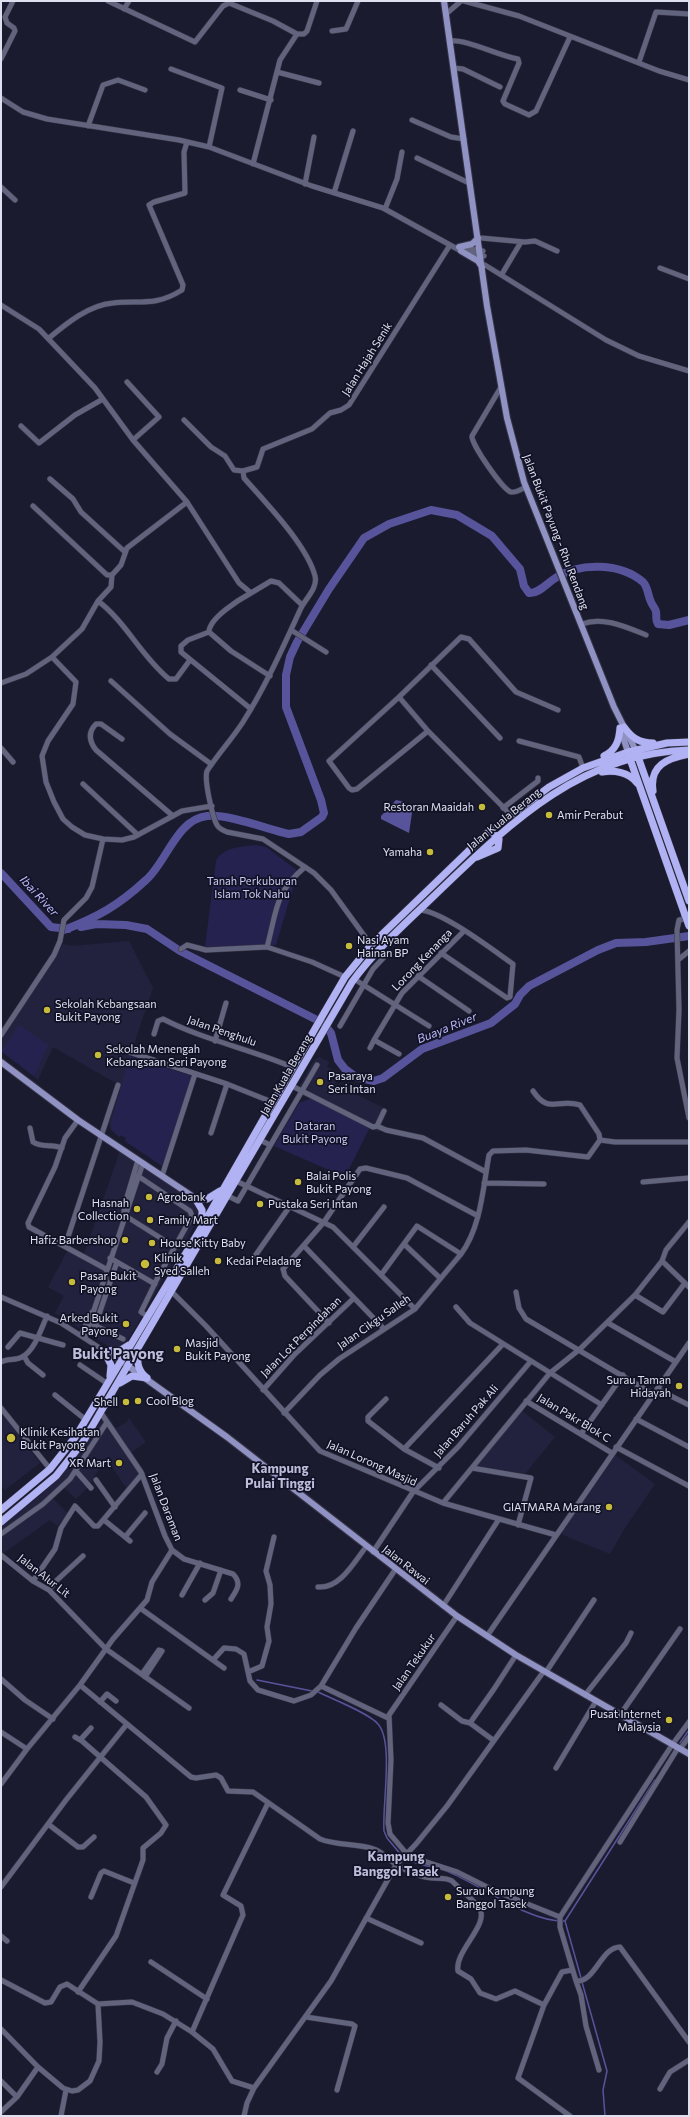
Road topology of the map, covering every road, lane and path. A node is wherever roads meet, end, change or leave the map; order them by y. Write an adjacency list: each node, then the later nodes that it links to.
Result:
1 (13, 1): 16 (street)
2 (108, 1): 9 (street)
3 (129, 1): 9 (street)
4 (317, 1): 13 (street)
5 (358, 1): 12 (street)
6 (444, 1): 10 (main road, Jalan Bukit Payung - Rhu Rendang)
7 (461, 1): 10 (street)
8 (464, 1): 14 (street)
9 (124, 9): 13 (street)
10 (446, 14): 15 (main road, Jalan Bukit Payung - Rhu Rendang)
11 (689, 14): 17 (street)
12 (332, 31)
13 (297, 34): 20 (street)
14 (570, 37): 15 (street); 17 (street)
15 (450, 41): 18 (main road, Jalan Bukit Payung - Rhu Rendang)
16 (1, 58)
17 (639, 62): 21 (street)
18 (454, 68): 23 (street); 32 (main road, Jalan Bukit Payung - Rhu Rendang)
19 (171, 69): 34 (street)
20 (277, 72): 22 (street); 27 (street)
21 (689, 80)
22 (319, 83)
23 (500, 87)
24 (145, 90): 29 (street)
25 (240, 90): 27 (street)
26 (1, 98): 29 (street)
27 (271, 100): 37 (street)
28 (412, 120): 32 (street)
29 (88, 126): 33 (street)
30 (353, 131): 42 (street)
31 (314, 137): 40 (street)
32 (464, 139): 38 (main road, Jalan Bukit Payung - Rhu Rendang)
33 (187, 142): 34 (street); 55 (street)
34 (208, 147): 37 (street)
35 (402, 152): 44 (street)
36 (417, 158): 39 (street)
37 (253, 164): 40 (street)
38 (469, 171): 39 (main road, Jalan Bukit Payung - Rhu Rendang); 45 (main road, Jalan Bukit Payung - Rhu Rendang)
39 (469, 183): 45 (main road, Jalan Bukit Payung - Rhu Rendang)
40 (305, 184): 42 (street)
41 (1, 187): 43 (street)
42 (334, 193): 44 (street)
43 (15, 200)
44 (385, 209): 47 (street)
45 (480, 238): 46 (street); 47 (main road); 49 (main road, Jalan Bukit Payung - Rhu Rendang)
46 (521, 242): 48 (street); 52 (street)
47 (456, 247): 49 (street); 50 (main road); 63 (street, Jalan Hajah Senik)
48 (557, 251)
49 (482, 253): 50 (main road, Jalan Bukit Payung - Rhu Rendang)
50 (484, 266): 52 (street); 58 (main road, Jalan Bukit Payung - Rhu Rendang)
51 (660, 268): 53 (street)
52 (502, 274): 56 (street)
53 (689, 279)
54 (1, 305): 55 (street)
55 (49, 338): 59 (street)
56 (689, 371)
57 (127, 382): 62 (street)
58 (501, 387): 65 (main road, Jalan Bukit Payung - Rhu Rendang); 65 (street)
59 (103, 399): 61 (street); 62 (street)
60 (184, 420): 63 (street)
61 (21, 426)
62 (133, 440): 66 (street)
63 (243, 471): 72 (street)
64 (50, 479): 68 (street)
65 (526, 487): 73 (main road, Jalan Bukit Payung - Rhu Rendang)
66 (187, 502): 68 (street); 70 (street)
67 (33, 506): 69 (street)
68 (124, 552): 69 (street)
69 (112, 575): 71 (street)
70 (251, 593): 72 (street); 75 (street)
71 (98, 601): 78 (street); 79 (street)
72 (302, 605): 74 (street)
73 (582, 624): 76 (street); 87 (main road, Jalan Bukit Payung - Rhu Rendang)
74 (291, 630): 77 (street); 81 (street)
75 (209, 632): 79 (street); 81 (street)
76 (646, 635)
77 (326, 652)
78 (52, 657): 83 (street); 118 (street)
79 (190, 660): 85 (street)
80 (431, 665): 84 (street); 86 (street); 89 (street)
81 (270, 676): 85 (street)
82 (111, 681): 102 (street)
83 (1, 683)
84 (400, 697): 88 (street); 88 (street)
85 (250, 709): 102 (street)
86 (558, 710)
87 (622, 727): 93 (highway); 95 (main road); 97 (main road); 103 (highway)
88 (428, 731): 111 (street)
89 (500, 738)
90 (122, 739): 113 (street)
91 (520, 741): 103 (street)
92 (689, 742): 93 (highway, Jalan Kuala Berang)
93 (666, 743): 95 (highway, Jalan Kuala Berang)
94 (1, 748): 101 (street)
95 (635, 749): 97 (highway, Jalan Kuala Berang); 99 (highway)
96 (689, 750): 99 (highway, Jalan Kuala Berang)
97 (628, 752): 100 (highway); 103 (highway, Jalan Kuala Berang)
98 (689, 754): 114 (highway)
99 (638, 757): 100 (highway, Jalan Kuala Berang); 114 (highway)
100 (630, 760): 104 (highway, Jalan Kuala Berang); 107 (highway)
101 (13, 762)
102 (211, 764): 110 (street)
103 (583, 768): 109 (highway, Jalan Kuala Berang)
104 (587, 776): 107 (highway); 117 (highway, Jalan Kuala Berang)
105 (538, 778): 108 (street)
106 (83, 784): 116 (street)
107 (640, 789): 122 (highway)
108 (515, 799): 109 (street); 111 (street)
109 (520, 807): 112 (highway, Jalan Kuala Berang)
110 (212, 808): 113 (street); 119 (street)
111 (503, 808): 112 (street)
112 (510, 814): 115 (highway, Jalan Kuala Berang)
113 (173, 816): 116 (street)
114 (664, 831): 120 (highway)
115 (486, 834): 117 (highway); 125 (highway, Jalan Kuala Berang)
116 (138, 835): 118 (street)
117 (497, 836): 121 (highway, Jalan Kuala Berang)
118 (103, 839): 142 (street)
119 (305, 868): 125 (street); 126 (street)
120 (689, 901)
121 (419, 910): 124 (street); 134 (highway, Jalan Kuala Berang)
122 (687, 916): 123 (highway, bridge); 131 (street)
123 (689, 926)
124 (464, 931): 129 (street, Lorong Kenanga); 129 (street)
125 (371, 945): 133 (highway, Jalan Kuala Berang)
126 (267, 947): 127 (street); 133 (street)
127 (181, 949)
128 (689, 951): 131 (street)
129 (441, 953): 132 (street, Lorong Kenanga)
130 (388, 954): 135 (street)
131 (678, 960): 159 (street)
132 (418, 976): 137 (street, Lorong Kenanga); 138 (street)
133 (345, 977): 150 (highway, Jalan Kuala Berang)
134 (354, 979): 135 (street); 154 (highway, Jalan Kuala Berang)
135 (362, 984): 137 (street); 139 (street)
136 (226, 1003): 144 (street)
137 (394, 1004): 140 (street); 143 (street, Lorong Kenanga)
138 (469, 1011)
139 (340, 1026)
140 (428, 1026)
141 (154, 1034): 144 (street, Jalan Penghulu)
142 (1, 1035)
143 (374, 1040): 145 (street, Lorong Kenanga); 147 (street)
144 (215, 1041): 150 (street, Jalan Penghulu)
145 (370, 1048)
146 (129, 1052): 151 (street)
147 (400, 1054)
148 (1, 1062): 160 (main road)
149 (317, 1064): 155 (street)
150 (292, 1068): 157 (highway, Jalan Kuala Berang)
151 (195, 1074): 152 (street); 173 (street)
152 (226, 1084): 157 (street); 163 (street)
153 (118, 1085): 164 (street)
154 (292, 1086): 155 (street); 165 (highway, Jalan Kuala Berang)
155 (302, 1091): 161 (street); 168 (street)
156 (533, 1091): 166 (street)
157 (272, 1102): 180 (highway, Jalan Kuala Berang)
158 (384, 1111): 161 (street)
159 (689, 1118)
160 (78, 1120): 164 (main road); 169 (street)
161 (377, 1126): 171 (street)
162 (30, 1128): 169 (street)
163 (211, 1133)
164 (102, 1136): 170 (main road); 191 (street)
165 (260, 1140): 168 (street); 175 (highway, Jalan Kuala Berang)
166 (600, 1140): 167 (street); 171 (street, Jalan Cikgu Salleh)
167 (689, 1142)
168 (270, 1145): 179 (street)
169 (62, 1148): 191 (street)
170 (140, 1162): 172 (street); 173 (main road); 185 (street)
171 (486, 1172): 177 (street, Jalan Cikgu Salleh)
172 (138, 1176): 185 (street); 193 (street)
173 (162, 1176): 182 (main road)
174 (689, 1178): 176 (street)
175 (236, 1181): 179 (street); 181 (highway, Jalan Kuala Berang)
176 (643, 1182)
177 (484, 1183): 178 (street); 186 (street, Jalan Cikgu Salleh)
178 (544, 1184)
179 (247, 1186): 181 (street); 183 (street)
180 (222, 1190): 182 (highway); 189 (highway, Jalan Kuala Berang)
181 (228, 1196): 206 (highway, Jalan Kuala Berang)
182 (195, 1198): 189 (highway)
183 (290, 1206): 187 (street); 196 (street)
184 (384, 1207): 194 (street)
185 (124, 1215): 193 (street); 197 (street)
186 (478, 1216): 187 (street); 195 (street, Jalan Cikgu Salleh)
187 (324, 1222): 192 (street); 194 (street)
188 (689, 1222): 198 (street)
189 (201, 1228): 215 (highway, Jalan Kuala Berang)
190 (404, 1244): 195 (street); 201 (street); 202 (street)
191 (65, 1246): 200 (street)
192 (304, 1246): 210 (street); 216 (street)
193 (175, 1247): 204 (street)
194 (353, 1247): 201 (street)
195 (461, 1254): 202 (street, Jalan Cikgu Salleh)
196 (255, 1256)
197 (110, 1258): 199 (street); 200 (street)
198 (662, 1261): 203 (street); 208 (street)
199 (117, 1262): 204 (street); 219 (street)
200 (106, 1269): 213 (street)
201 (381, 1275): 212 (street)
202 (440, 1278): 212 (street, Jalan Cikgu Salleh)
203 (685, 1283): 205 (street); 208 (street)
204 (155, 1284): 215 (street)
205 (689, 1287)
206 (172, 1292): 229 (highway, Jalan Kuala Berang); 246 (street, Jalan Lorong Masjid)
207 (516, 1292): 230 (street)
208 (635, 1295): 218 (street)
209 (1, 1297): 214 (street)
210 (354, 1298): 216 (street, Jalan Lot Perpindahan); 220 (street)
211 (456, 1307): 226 (street)
212 (415, 1308): 220 (street, Jalan Cikgu Salleh)
213 (92, 1311): 217 (street); 221 (street)
214 (47, 1316): 221 (street); 222 (street)
215 (148, 1316): 225 (highway, Jalan Kuala Berang)
216 (329, 1322): 246 (street, Jalan Lot Perpindahan)
217 (90, 1323): 219 (street); 221 (street)
218 (608, 1323): 230 (street); 236 (street)
219 (95, 1326): 223 (street)
220 (384, 1329): 255 (street, Jalan Cikgu Salleh)
221 (83, 1336): 231 (street)
222 (37, 1339): 227 (street); 228 (street); 232 (street)
223 (122, 1339)
224 (689, 1342): 236 (street)
225 (131, 1344): 231 (highway); 235 (highway, Jalan Kuala Berang)
226 (504, 1344): 233 (street); 262 (street)
227 (63, 1345)
228 (8, 1347)
229 (139, 1348): 238 (highway, Jalan Kuala Berang); 242 (highway)
230 (580, 1349): 239 (street); 241 (street)
231 (104, 1351): 235 (street); 243 (highway)
232 (24, 1356): 234 (street); 240 (street)
233 (531, 1361): 239 (street); 264 (street, Jalan Baruh Pak Ali)
234 (1, 1362)
235 (121, 1362): 238 (street); 243 (highway, Jalan Kuala Berang)
236 (676, 1362): 245 (street)
237 (80, 1365): 243 (street)
238 (128, 1366): 242 (main road, Jalan Rawai); 244 (highway, Jalan Kuala Berang)
239 (550, 1373): 250 (street); 251 (street)
240 (43, 1375)
241 (623, 1376): 247 (street); 251 (street)
242 (147, 1378): 244 (highway); 287 (main road, Jalan Rawai)
243 (109, 1382): 257 (highway, Jalan Kuala Berang)
244 (118, 1384): 254 (highway, Jalan Kuala Berang)
245 (657, 1389): 247 (street); 252 (street)
246 (263, 1390): 255 (street, Jalan Lorong Masjid)
247 (653, 1394): 256 (street)
248 (55, 1395): 257 (street)
249 (386, 1399): 262 (street)
250 (526, 1401): 259 (street, Jalan Pakr Blok C); 265 (street)
251 (602, 1405): 259 (street)
252 (689, 1405)
253 (1, 1408): 266 (street)
254 (101, 1413): 258 (street, Jalan Daraman); 279 (highway, Jalan Kuala Berang)
255 (284, 1413): 272 (street, Jalan Lorong Masjid)
256 (636, 1419): 260 (street); 261 (street)
257 (86, 1420): 266 (highway, Jalan Kuala Berang)
258 (107, 1422): 267 (street); 268 (street, Jalan Daraman)
259 (581, 1434): 263 (street, Jalan Pakr Blok C)
260 (616, 1447): 263 (street); 270 (street)
261 (689, 1447)
262 (404, 1449): 264 (street)
263 (612, 1453): 283 (street)
264 (439, 1468): 272 (street, Jalan Baruh Pak Ali)
265 (472, 1468): 273 (street); 280 (street)
266 (50, 1469): 275 (highway, Jalan Kuala Berang)
267 (76, 1471): 271 (street); 281 (street)
268 (142, 1474): 274 (street); 288 (street, Jalan Daraman)
269 (96, 1480): 274 (street)
270 (689, 1486)
271 (91, 1488)
272 (413, 1492): 273 (street, Jalan Lorong Masjid); 289 (street, Jalan Baruh Pak Ali)
273 (444, 1503): 277 (street, Jalan Lorong Masjid)
274 (115, 1507): 278 (street)
275 (1, 1510)
276 (145, 1513): 284 (street)
277 (499, 1519): 280 (street, Jalan Lorong Masjid); 302 (street)
278 (104, 1520): 284 (street); 295 (street)
279 (2, 1521): 281 (street)
280 (518, 1525): 283 (street, Jalan Lorong Masjid)
281 (8, 1528): 282 (street)
282 (1, 1534)
283 (556, 1536): 307 (street)
284 (125, 1537): 286 (street)
285 (274, 1538): 312 (street)
286 (130, 1541)
287 (366, 1547): 289 (main road, Jalan Rawai); 296 (street)
288 (172, 1550): 292 (street, Jalan Daraman); 303 (street)
289 (373, 1552): 294 (main road, Jalan Rawai)
290 (1, 1554): 295 (street, Jalan Alur Lit)
291 (83, 1556): 297 (street)
292 (200, 1563): 293 (street, Jalan Daraman); 298 (street)
293 (221, 1570): 299 (street, Jalan Daraman); 300 (street)
294 (396, 1570): 302 (main road, Jalan Rawai); 317 (street)
295 (33, 1581): 297 (street, Jalan Alur Lit)
296 (318, 1587)
297 (49, 1590): 308 (street, Jalan Alur Lit)
298 (182, 1595)
299 (231, 1599)
300 (205, 1600)
301 (594, 1600): 313 (street)
302 (442, 1606): 304 (main road, Jalan Rawai)
303 (140, 1608): 308 (street); 310 (street)
304 (457, 1616): 307 (main road, Jalan Rawai); 325 (street, Jalan Tekukur)
305 (680, 1629): 324 (street)
306 (631, 1633): 318 (street)
307 (487, 1636): 309 (main road, Jalan Rawai)
308 (106, 1648): 314 (street, Jalan Alur Lit); 316 (street)
309 (516, 1655): 313 (main road, Jalan Rawai); 328 (street)
310 (213, 1660): 311 (street); 312 (street)
311 (224, 1668)
312 (248, 1672): 317 (street)
313 (545, 1672): 318 (main road, Jalan Rawai); 335 (street)
314 (143, 1676): 314 (street); 323 (street, Jalan Alur Lit)
315 (1, 1679): 326 (street)
316 (80, 1685): 321 (street); 326 (street)
317 (321, 1686): 325 (street)
318 (585, 1695): 320 (main road, Jalan Rawai)
319 (116, 1701): 321 (street)
320 (596, 1701): 324 (main road, Jalan Rawai); 341 (street)
321 (100, 1702): 329 (street)
322 (440, 1705): 328 (street)
323 (189, 1708)
324 (620, 1715): 336 (main road, Jalan Rawai)
325 (388, 1718): 347 (street)
326 (53, 1719): 337 (street)
327 (689, 1722): 336 (street)
328 (470, 1723): 335 (street)
329 (127, 1724): 340 (street); 343 (street)
330 (91, 1728): 334 (street)
331 (1, 1732): 337 (street)
332 (75, 1737): 334 (street)
333 (689, 1737): 338 (street)
334 (80, 1739): 340 (street)
335 (492, 1740): 347 (street)
336 (672, 1745): 338 (main road, Jalan Rawai); 355 (street)
337 (27, 1749): 342 (street)
338 (679, 1749): 339 (main road, Jalan Rawai); 346 (street)
339 (689, 1754)
340 (100, 1756): 344 (street); 351 (street)
341 (556, 1768)
342 (1, 1784)
343 (268, 1803): 348 (street); 364 (street)
344 (48, 1824): 345 (street); 352 (street)
345 (94, 1837)
346 (620, 1842)
347 (406, 1854): 348 (street); 349 (street)
348 (397, 1864): 350 (street); 354 (street)
349 (456, 1872): 350 (street); 355 (street)
350 (452, 1880): 366 (street)
351 (134, 1883): 353 (street); 363 (street)
352 (1, 1887)
353 (91, 1897)
354 (366, 1918): 358 (street); 367 (street)
355 (560, 1918): 360 (street)
356 (1, 1936): 357 (street)
357 (7, 1941)
358 (421, 1943)
359 (151, 1962): 364 (street)
360 (572, 1970): 362 (street); 366 (street)
361 (1, 1980): 363 (street)
362 (577, 1982): 371 (street); 374 (street)
363 (78, 1992): 365 (street)
364 (207, 1999): 370 (street)
365 (98, 2004): 368 (street); 379 (street)
366 (544, 2005): 385 (street)
367 (306, 2017): 377 (street); 380 (street)
368 (176, 2021): 370 (street); 375 (street)
369 (1, 2029): 373 (street)
370 (192, 2032): 377 (street)
371 (689, 2042)
372 (689, 2060): 378 (street)
373 (38, 2067): 379 (street); 381 (street)
374 (600, 2070)
375 (157, 2072)
376 (1, 2081): 381 (street)
377 (254, 2088): 384 (street)
378 (660, 2089)
379 (66, 2090): 383 (street)
380 (337, 2090)
381 (17, 2097): 382 (street)
382 (1, 2112)
383 (61, 2116)
384 (244, 2116)
385 (570, 2116)

